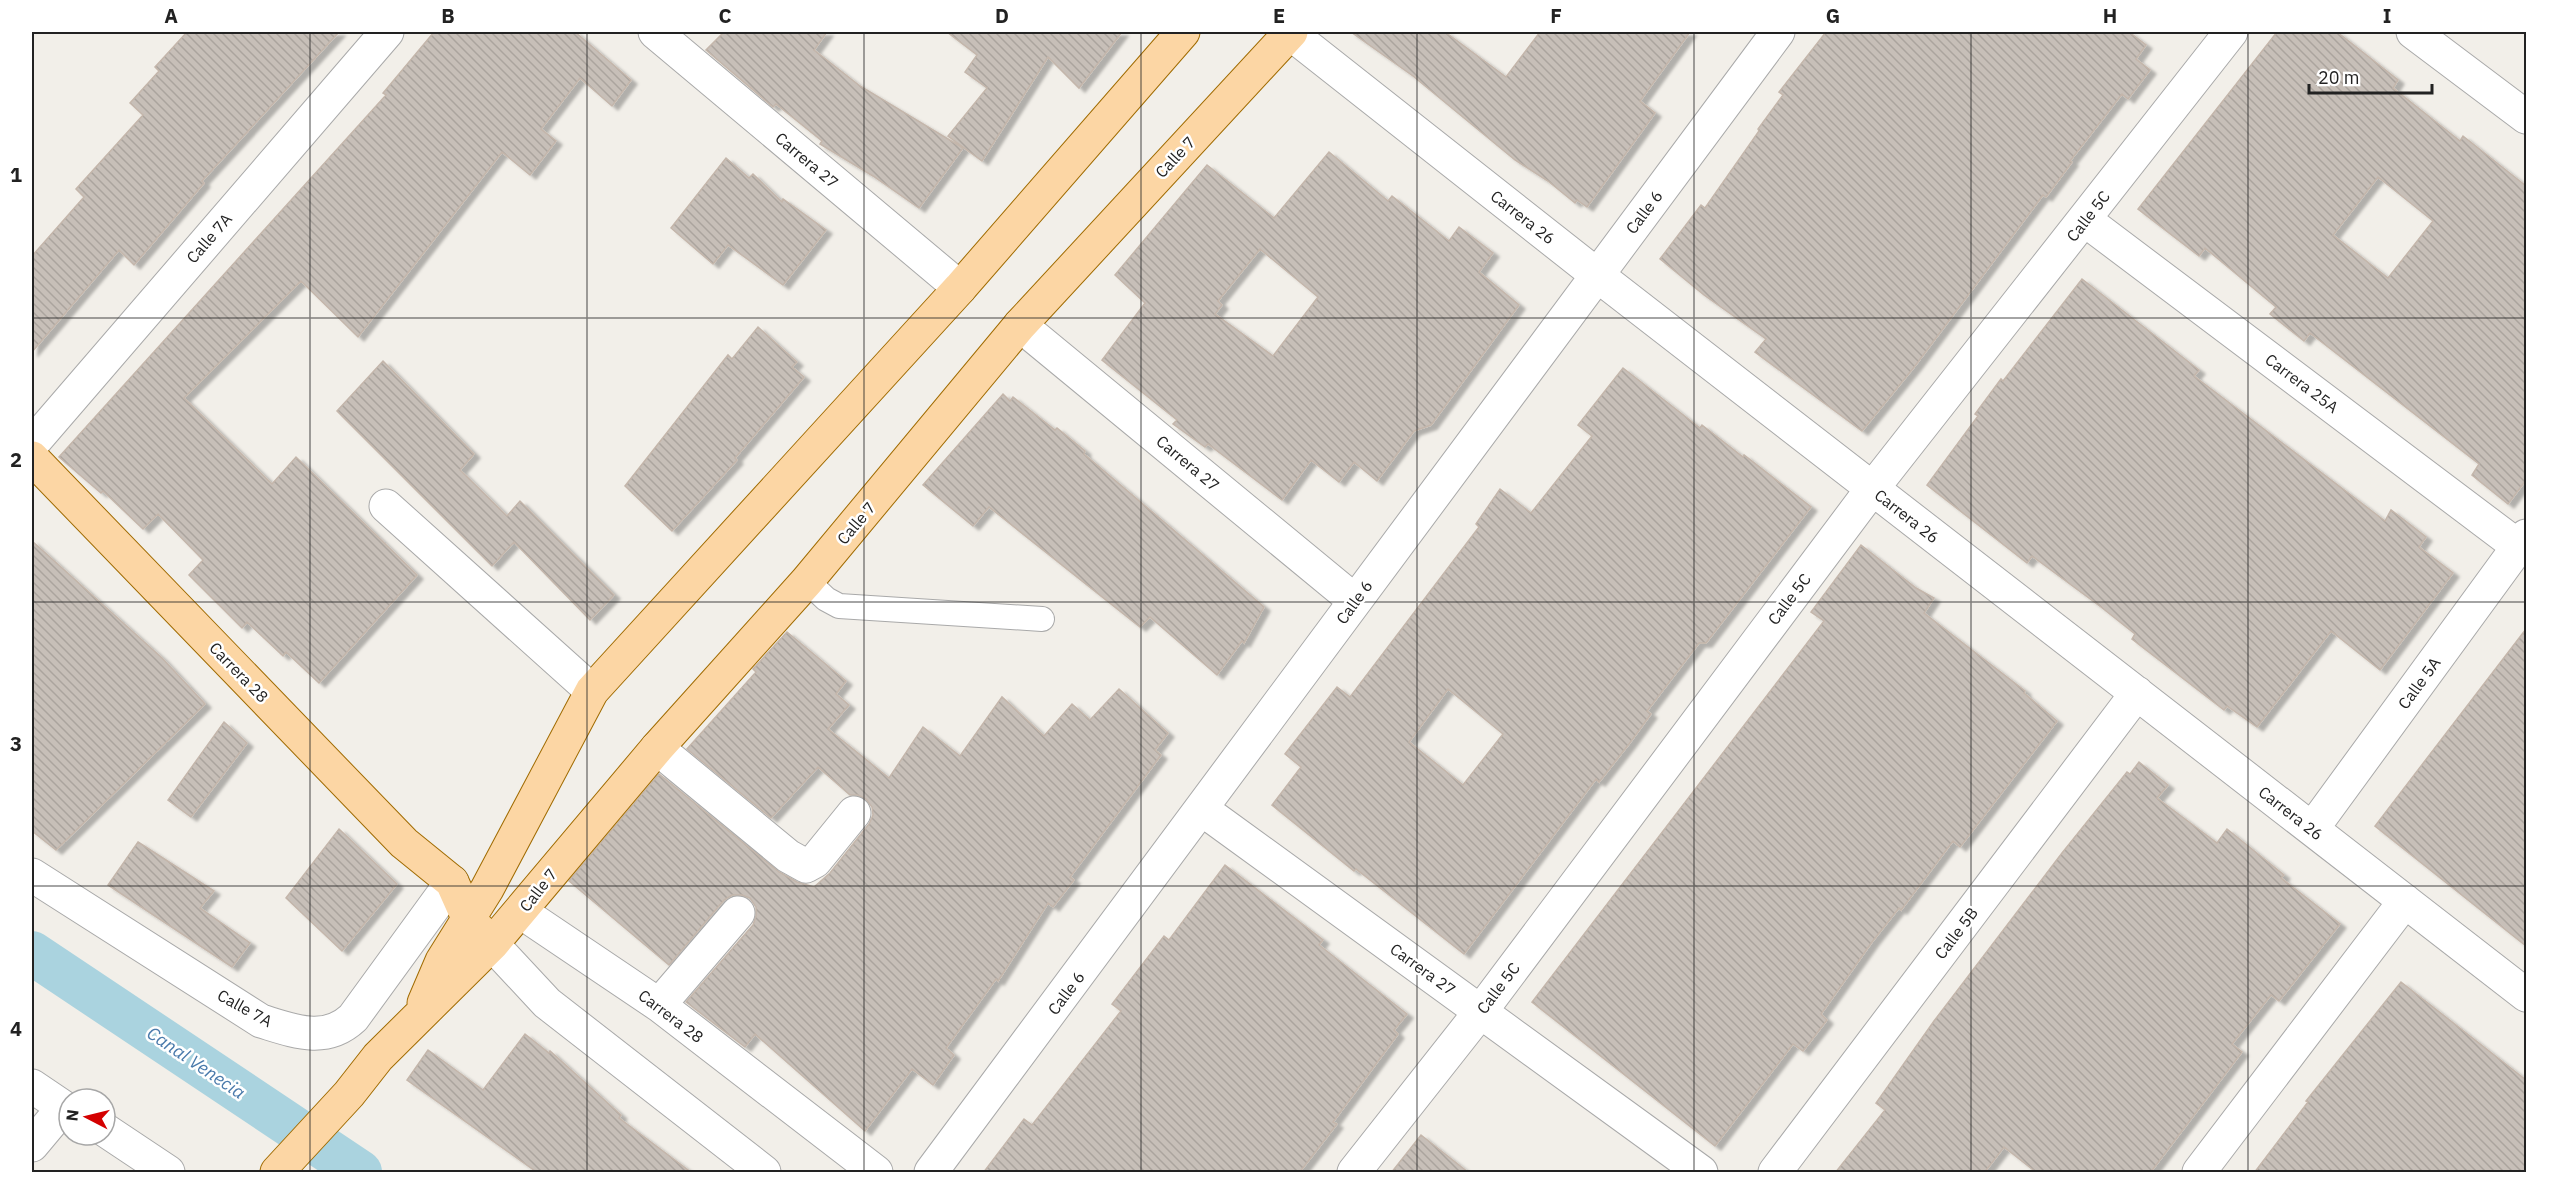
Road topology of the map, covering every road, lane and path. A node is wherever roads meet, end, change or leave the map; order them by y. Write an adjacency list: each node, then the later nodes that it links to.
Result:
1 (387, 32): 13 (street, Calle 7A)
2 (655, 32): 11 (street, Carrera 27)
3 (1183, 32): 11 (main road, Calle 7)
4 (1290, 32): 10 (street, Carrera 26); 12 (main road, Calle 7)
5 (1778, 32): 10 (street, Calle 6)
6 (2232, 32): 9 (street, Calle 5C)
7 (2413, 32): 8 (street)
8 (2526, 117)
9 (2085, 220): 15 (street, Calle 5C); 17 (street, Carrera 25A)
10 (1597, 275): 15 (street, Carrera 26); 19 (street, Calle 6)
11 (960, 288): 21 (main road, Calle 7)
12 (1020, 325): 18 (main road, Calle 7); 19 (street, Carrera 27)
13 (32, 444)
14 (32, 458): 28 (main road, Carrera 28)
15 (1872, 489): 22 (street, Carrera 26); 37 (street, Calle 5C)
16 (386, 506): 21 (street)
17 (2523, 542): 26 (street, Calle 5A)
18 (807, 581): 20 (lane); 23 (main road, Calle 7)
19 (1355, 601): 24 (street, Calle 6)
20 (1042, 619)
21 (592, 692): 29 (main road, Calle 7)
22 (2137, 693): 26 (street, Carrera 26); 53 (street, Calle 5B)
23 (657, 748): 25 (street); 31 (main road, Calle 7)
24 (1203, 810): 37 (street, Carrera 27); 50 (street, Calle 6)
25 (854, 813)
26 (2312, 829): 30 (street, Carrera 26)
27 (32, 875): 39 (street, Calle 7A)
28 (452, 882): 29 (main road, Carrera 28); 33 (main road, Carrera 28); 39 (street)
29 (487, 889): 31 (main road, Carrera 28); 33 (main road, Calle 7)
30 (2405, 901): 35 (street, Carrera 26); 54 (street)
31 (521, 912): 34 (main road, Calle 7); 36 (street, Carrera 28)
32 (738, 913): 36 (street)
33 (469, 920): 34 (main road, Carrera 28); 38 (main road, Calle 7)
34 (492, 945): 38 (main road, Calle 7); 48 (street, Carrera 28)
35 (2526, 995)
36 (659, 1005): 49 (street, Carrera 28)
37 (1481, 1011): 51 (street, Calle 5C); 52 (street, Carrera 27)
38 (420, 1013): 40 (main road, Calle 7)
39 (343, 1027): 40 (street)
40 (378, 1057): 47 (main road, Calle 7)
41 (32, 1086): 42 (street)
42 (57, 1103)
43 (57, 1119): 45 (street)
44 (117, 1138): 46 (street)
45 (32, 1145)
46 (168, 1173)
47 (277, 1173)
48 (764, 1173)
49 (876, 1173)
50 (932, 1173)
51 (1354, 1173)
52 (1701, 1173)
53 (1775, 1173)
54 (2199, 1173)

